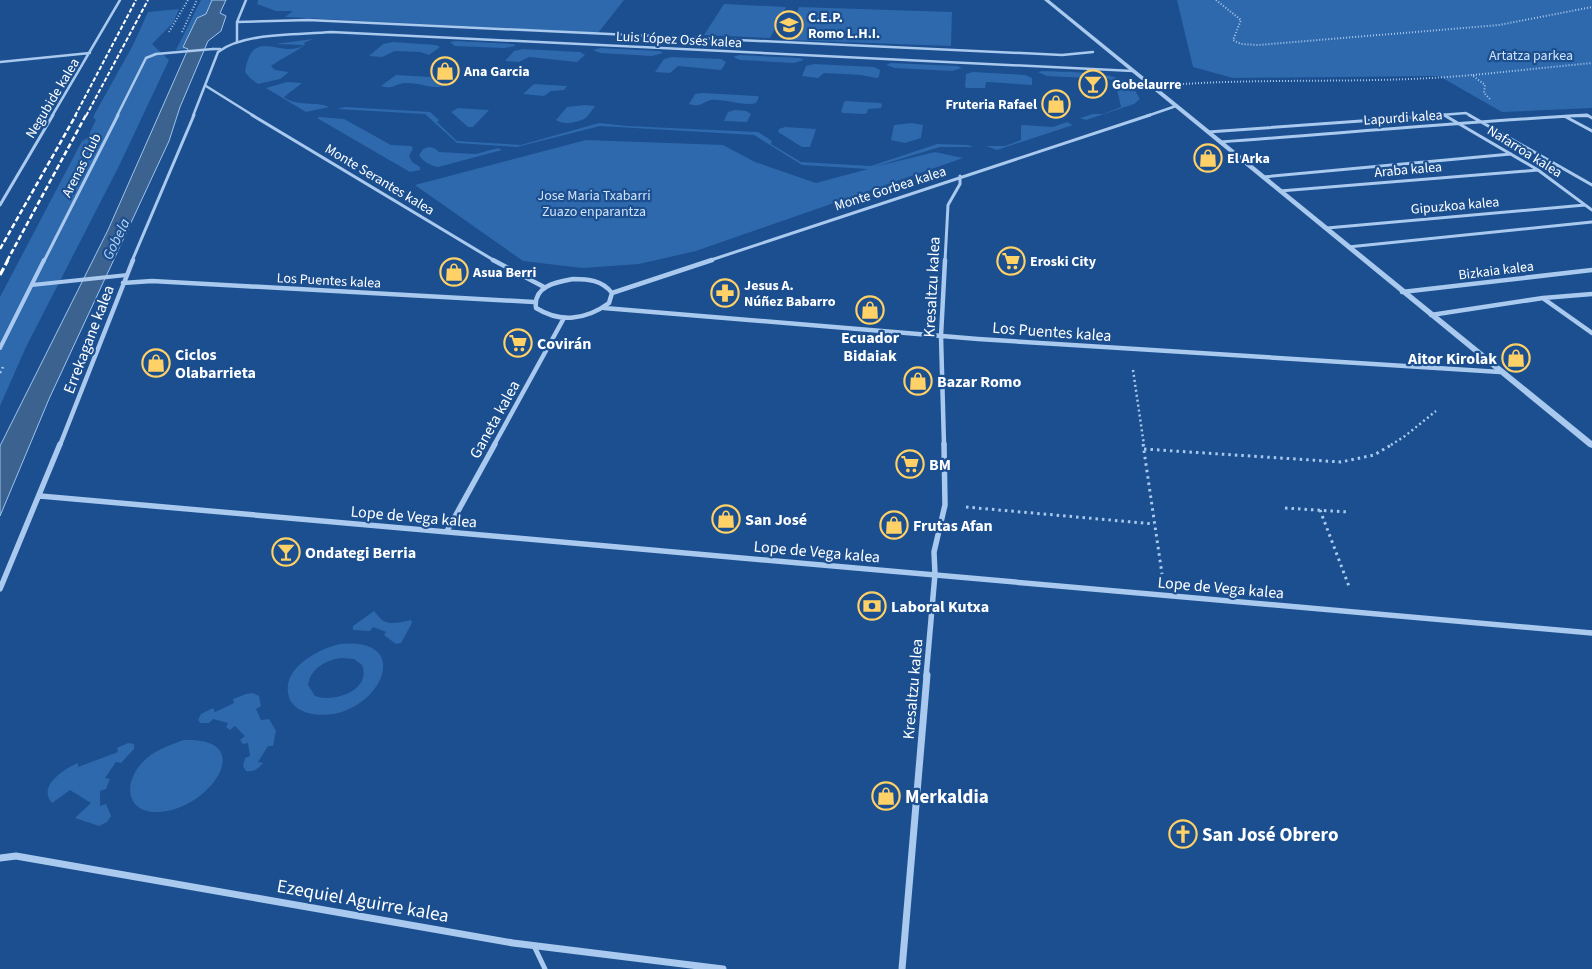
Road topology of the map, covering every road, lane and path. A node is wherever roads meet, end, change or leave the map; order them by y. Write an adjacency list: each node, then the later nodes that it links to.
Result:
1 (120, 0): 13 (street, Negubide kalea)
2 (188, 0): 14 (path)
3 (197, 0): 9 (path)
4 (246, 0): 8 (street)
5 (1046, 0): 17 (street)
6 (1216, 0): 7 (path)
7 (1592, 7)
8 (237, 22): 10 (street); 12 (street, Luis López Osés kalea)
9 (178, 39)
10 (237, 42): 11 (street, Luis López Osés kalea); 17 (street, Luis López Osés kalea)
11 (220, 49): 14 (street, bridge); 19 (street, Errekagane kalea)
12 (1093, 52)
13 (90, 53): 15 (street); 39 (street, Negubide kalea)
14 (156, 54): 47 (street, Arenas Club)
15 (0, 62)
16 (1592, 63): 18 (path)
17 (1133, 71): 20 (street)
18 (1472, 75): 20 (path); 21 (path)
19 (206, 86): 45 (street, Errekagane kalea); 48 (street, Monte Serantes kalea)
20 (1153, 87): 22 (street)
21 (1495, 104)
22 (1176, 106): 30 (street); 34 (street, Monte Gorbea kalea)
23 (1466, 113): 24 (street, Lapurdi kalea); 27 (street, Nafarroa kalea)
24 (1444, 115): 28 (street, Nafarroa kalea); 30 (street, Lapurdi kalea)
25 (1565, 117): 26 (street, Lapurdi kalea); 27 (street, Lapurdi kalea); 29 (street)
26 (1592, 118)
27 (1482, 121): 28 (street, Lapurdi kalea); 36 (street, Nafarroa kalea)
28 (1460, 125): 31 (street, Lapurdi kalea); 32 (street, Nafarroa kalea)
29 (1592, 131)
30 (1208, 132): 31 (street)
31 (1220, 142): 35 (street)
32 (1511, 154): 33 (street, Nafarroa kalea); 35 (street, Araba kalea)
33 (1538, 170): 37 (street, Araba kalea); 38 (street, Nafarroa kalea)
34 (960, 176): 50 (street, Monte Gorbea kalea); 58 (street, Kresaltzu kalea)
35 (1263, 177): 37 (street)
36 (1592, 185)
37 (1280, 191): 42 (street)
38 (1585, 205): 40 (street, Nafarroa kalea); 42 (street, Gipuzkoa kalea)
39 (0, 206)
40 (1592, 210)
41 (1592, 222): 43 (street, Gipuzkoa kalea)
42 (1327, 228): 43 (street)
43 (1348, 247): 49 (street)
44 (1592, 270): 49 (street, Bizkaia kalea)
45 (127, 274): 46 (street, Errekagane kalea); 47 (street)
46 (123, 283): 53 (street, Los Puentes kalea); 65 (street, Errekagane kalea)
47 (32, 286): 59 (street, Arenas Club)
48 (544, 288): 50 (street); 53 (street)
49 (1402, 292): 55 (street)
50 (612, 293): 54 (street)
51 (1592, 294): 52 (street)
52 (1543, 298): 55 (street); 57 (street)
53 (534, 302): 56 (street)
54 (604, 308): 56 (street); 58 (street, Los Puentes kalea)
55 (1431, 315): 61 (street)
56 (564, 318): 71 (street, Ganeta kalea)
57 (1592, 333)
58 (941, 336): 60 (street, Los Puentes kalea); 66 (street, Kresaltzu kalea)
59 (0, 348)
60 (1130, 349): 61 (street, Los Puentes kalea); 64 (path)
61 (1500, 372): 63 (street)
62 (1436, 411): 64 (path)
63 (1592, 445)
64 (1144, 449): 70 (path)
65 (40, 496): 71 (street, Lope de Vega kalea); 73 (street, Errekagane kalea)
66 (945, 505): 70 (path); 72 (street, Kresaltzu kalea)
67 (1286, 508): 68 (path)
68 (1320, 510): 69 (path); 75 (path)
69 (1348, 512)
70 (1154, 524): 74 (path)
71 (447, 531): 72 (street, Lope de Vega kalea)
72 (935, 574): 74 (street, Lope de Vega kalea); 81 (street, Kresaltzu kalea)
73 (0, 589)
74 (1164, 594): 75 (street, Lope de Vega kalea)
75 (1359, 612): 76 (street, Lope de Vega kalea)
76 (1592, 633)
77 (0, 858): 78 (street, Ezequiel Aguirre kalea)
78 (534, 946): 79 (lane); 80 (street, Ezequiel Aguirre kalea)
79 (545, 969)
80 (722, 969)
81 (902, 969)

